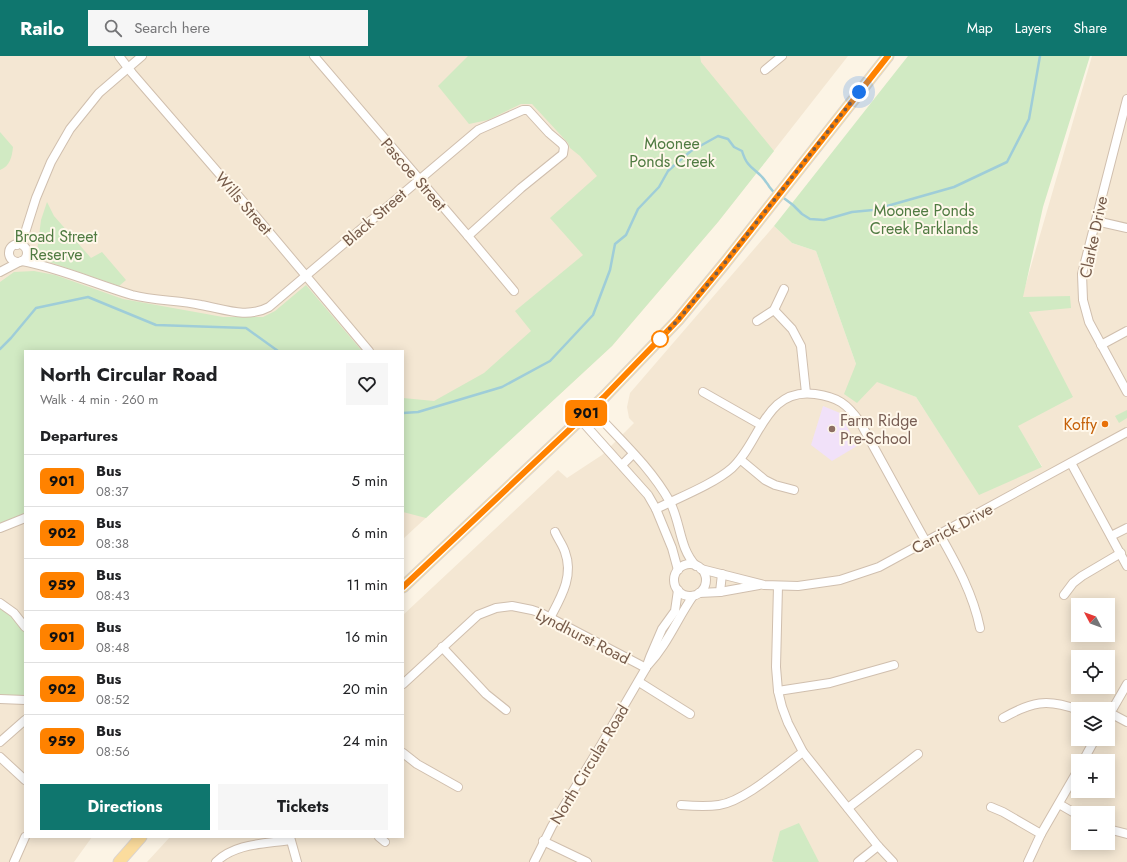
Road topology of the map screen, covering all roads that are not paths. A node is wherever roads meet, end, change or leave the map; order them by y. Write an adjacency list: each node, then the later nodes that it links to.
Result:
1 (119, 56): 6 (street, Wills Street)
2 (142, 56): 6 (street)
3 (314, 56): 9 (street, Pascoe Street)
4 (782, 56): 7 (street)
5 (888, 56): 31 (main road)
6 (128, 68): 11 (street); 20 (street, Wills Street)
7 (765, 70)
8 (1127, 99): 10 (street, Clarke Drive)
9 (419, 179): 13 (street, Pascoe Street); 13 (street, Black Street); 20 (street, Black Street)
10 (1096, 221): 12 (street); 26 (street, Clarke Drive)
11 (28, 226): 14 (street); 15 (street)
12 (1127, 228)
13 (468, 236): 22 (street, Pascoe Street)
14 (17, 245): 15 (street); 16 (street)
15 (26, 252): 17 (street); 18 (street, Black Street)
16 (10, 256): 17 (street); 19 (street)
17 (20, 262): 18 (street, Black Street); 19 (street)
18 (41, 265): 20 (street, Black Street)
19 (0, 271)
20 (306, 276): 27 (street, Wills Street)
21 (784, 289): 23 (street)
22 (514, 292)
23 (774, 310): 24 (street); 30 (street)
24 (757, 321)
25 (1127, 331): 26 (street)
26 (1101, 345): 29 (street, Clarke Drive)
27 (368, 350)
28 (703, 392): 33 (street)
29 (1127, 392)
30 (806, 393): 33 (street); 48 (street)
31 (591, 408): 32 (main road); 35 (street)
32 (580, 419): 38 (street); 55 (main road)
33 (761, 425): 36 (street)
34 (1127, 432): 37 (street, Carrick Drive)
35 (633, 454): 38 (street); 40 (street)
36 (740, 460): 39 (street); 40 (street)
37 (1071, 463): 46 (street, Carrick Drive); 47 (street)
38 (622, 465): 41 (street)
39 (794, 490)
40 (670, 502): 41 (street); 51 (street)
41 (656, 509): 52 (street)
42 (24, 518): 43 (street)
43 (0, 528)
44 (1127, 528): 47 (street)
45 (555, 532): 62 (street)
46 (940, 535): 48 (street, Carrick Drive); 64 (street)
47 (1111, 536): 49 (street)
48 (926, 542): 56 (street, Carrick Drive)
49 (1121, 553): 50 (street); 60 (street)
50 (1127, 566)
51 (698, 567): 52 (street); 53 (street, Carrick Drive); 59 (street)
52 (678, 570): 57 (street)
53 (722, 574): 54 (street, Carrick Drive); 58 (street)
54 (764, 585): 56 (street, Carrick Drive); 58 (street, Carrick Drive)
55 (404, 586)
56 (778, 586): 71 (street)
57 (678, 590): 59 (street); 67 (street, North Circular Road)
58 (720, 592): 59 (street, Carrick Drive)
59 (696, 594): 67 (street, North Circular Road)
60 (1064, 595)
61 (0, 603): 63 (street)
62 (550, 618): 65 (street, Lyndhurst Road); 67 (street, Lyndhurst Road)
63 (24, 626)
64 (980, 628)
65 (442, 648): 69 (street, Lyndhurst Road); 76 (street)
66 (894, 665): 71 (street)
67 (646, 668): 68 (street, North Circular Road)
68 (639, 682): 77 (street); 101 (street, North Circular Road)
69 (404, 683)
70 (1127, 684): 74 (street)
71 (778, 691): 83 (street)
72 (0, 699): 73 (street)
73 (24, 700)
74 (1115, 705)
75 (1071, 708): 79 (street)
76 (506, 710)
77 (690, 714)
78 (1115, 717): 81 (street)
79 (1003, 718)
80 (24, 721): 82 (street)
81 (1127, 722)
82 (0, 742)
83 (803, 752): 91 (street); 93 (street)
84 (404, 754): 89 (street)
85 (918, 754): 93 (street)
86 (0, 758): 87 (street)
87 (24, 779)
88 (1071, 783): 90 (street)
89 (458, 787)
90 (1059, 804): 94 (street); 96 (street)
91 (681, 805)
92 (991, 807): 96 (street)
93 (848, 808): 102 (street)
94 (1071, 811)
95 (1115, 831): 97 (street)
96 (1041, 834): 111 (street)
97 (1127, 834)
98 (25, 838): 103 (street)
99 (140, 838): 104 (main road)
100 (290, 839): 105 (street); 106 (street)
101 (543, 841): 107 (street, North Circular Road); 108 (street)
102 (878, 846): 109 (street); 110 (street)
103 (14, 862)
104 (119, 862)
105 (216, 862)
106 (298, 862)
107 (534, 862)
108 (587, 862)
109 (858, 862)
110 (893, 862)
111 (1028, 862)

